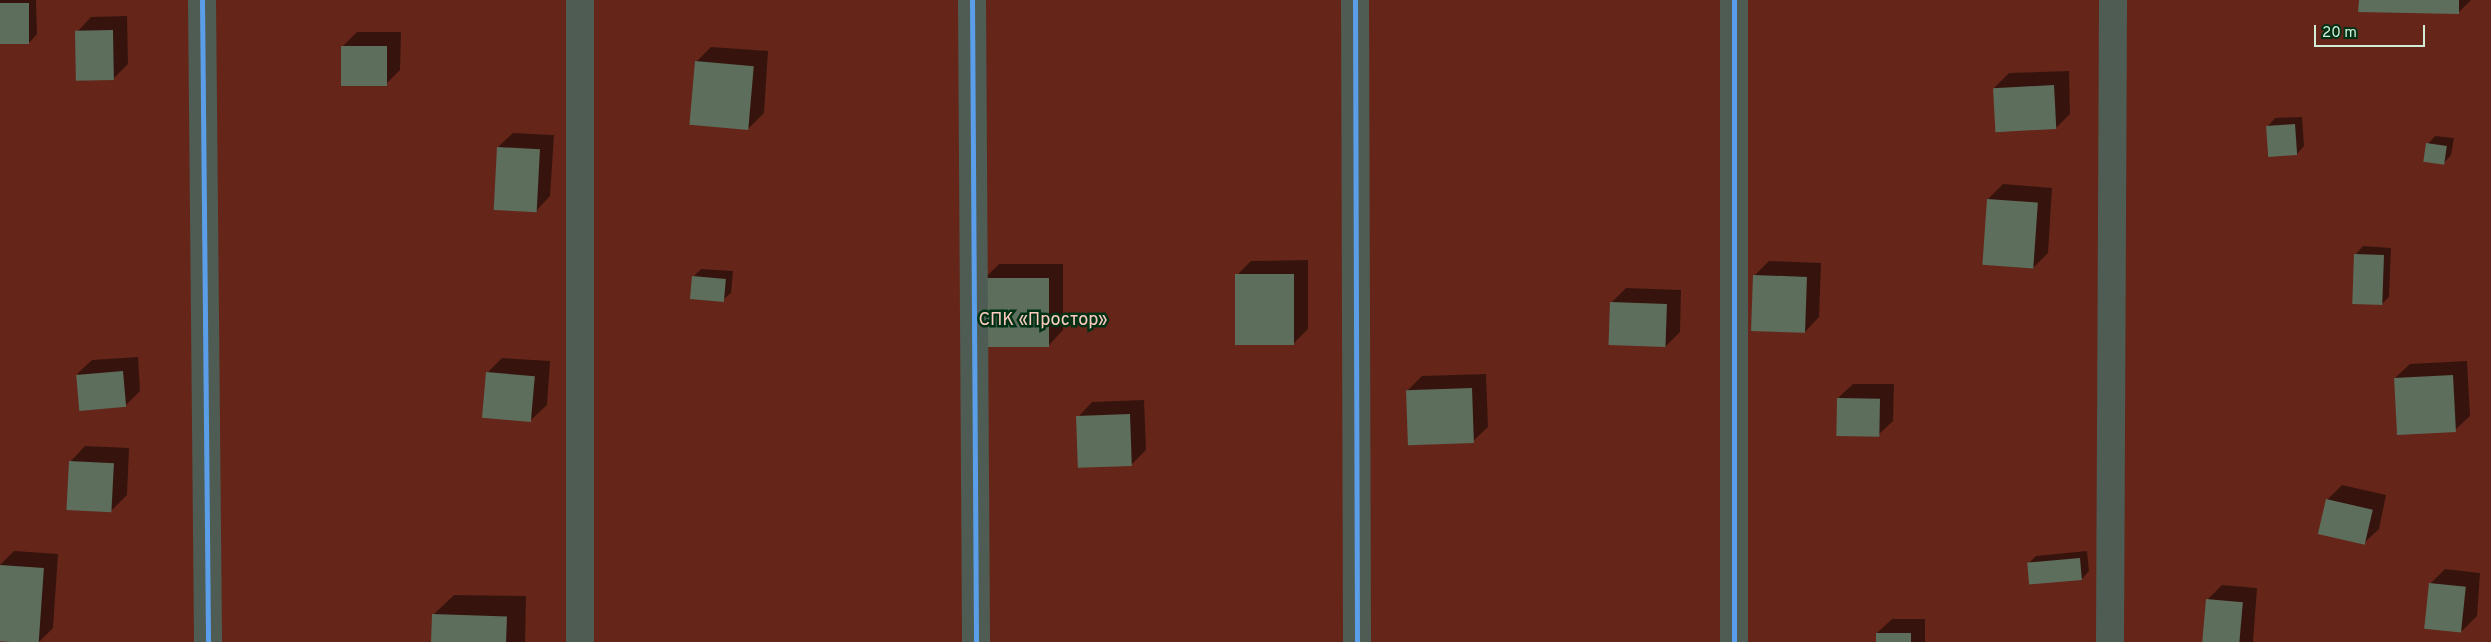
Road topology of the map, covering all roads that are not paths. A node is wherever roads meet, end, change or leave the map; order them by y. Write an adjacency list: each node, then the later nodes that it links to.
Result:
1 (202, 0): 7 (street)
2 (580, 0): 8 (street)
3 (972, 0): 9 (street)
4 (1355, 0): 10 (street)
5 (1734, 0): 11 (street)
6 (2114, 0): 12 (street)
7 (208, 642)
8 (580, 642)
9 (976, 642)
10 (1357, 642)
11 (1734, 642)
12 (2110, 642)

